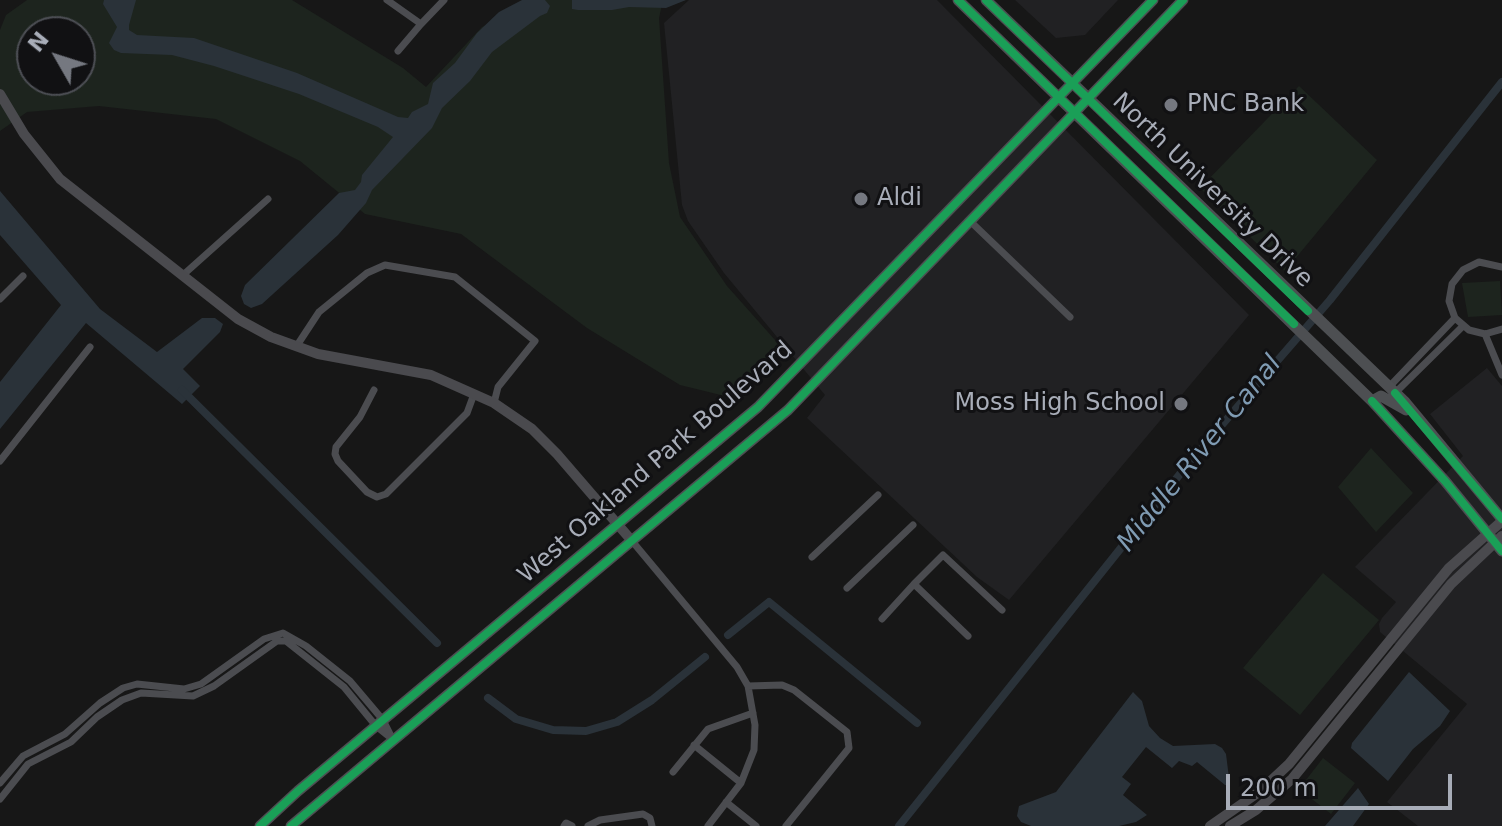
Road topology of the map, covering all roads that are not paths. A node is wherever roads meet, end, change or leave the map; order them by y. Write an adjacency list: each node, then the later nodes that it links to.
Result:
1 (387, 0): 7 (street)
2 (444, 0): 7 (street)
3 (958, 0): 11 (main road, North University Drive)
4 (986, 0): 9 (main road, North University Drive)
5 (1153, 0): 9 (main road, West Oakland Park Boulevard)
6 (1183, 0): 12 (main road, West Oakland Park Boulevard)
7 (421, 24): 8 (street)
8 (398, 51)
9 (1073, 84): 11 (main road, West Oakland Park Boulevard); 12 (main road, North University Drive)
10 (0, 94): 17 (street)
11 (1058, 98): 13 (main road, North University Drive); 37 (main road, West Oakland Park Boulevard)
12 (1088, 99): 13 (main road, West Oakland Park Boulevard); 29 (main road, North University Drive)
13 (1074, 113): 15 (main road, West Oakland Park Boulevard); 31 (main road, North University Drive)
14 (268, 199): 17 (street)
15 (971, 222): 20 (street); 40 (main road, West Oakland Park Boulevard)
16 (1502, 267): 21 (street)
17 (183, 275): 26 (street)
18 (23, 276): 19 (street)
19 (1, 296)
20 (1070, 317)
21 (1455, 318): 22 (street); 29 (street)
22 (1463, 326): 24 (street); 29 (street)
23 (1502, 329): 24 (street)
24 (1485, 334): 27 (street)
25 (90, 347): 34 (street)
26 (296, 347): 30 (street); 32 (street)
27 (1502, 375)
28 (374, 390): 30 (street)
29 (1392, 390): 33 (main road, North University Drive)
30 (474, 394): 32 (street)
31 (1372, 401): 33 (main road); 39 (main road, North University Drive)
32 (494, 403): 37 (street)
33 (1418, 418): 36 (main road, North University Drive)
34 (0, 461)
35 (878, 495): 41 (street)
36 (1502, 520): 39 (street)
37 (619, 525): 40 (street); 50 (main road, West Oakland Park Boulevard)
38 (913, 525): 43 (street)
39 (1496, 540): 67 (street); 68 (street)
40 (632, 541): 48 (street); 51 (main road, West Oakland Park Boulevard)
41 (812, 557)
42 (914, 584): 44 (street); 45 (street); 46 (street)
43 (847, 588)
44 (1002, 610)
45 (882, 619)
46 (968, 636)
47 (274, 638): 50 (street); 54 (street); 56 (street)
48 (748, 686): 49 (street); 66 (street)
49 (753, 713): 52 (street); 55 (street)
50 (380, 723): 51 (street); 58 (main road, West Oakland Park Boulevard)
51 (393, 740): 59 (main road, West Oakland Park Boulevard)
52 (694, 745): 53 (street); 55 (street)
53 (673, 772)
54 (0, 783)
55 (741, 783): 57 (street)
56 (0, 799)
57 (726, 802): 64 (street); 65 (street)
58 (260, 826)
59 (291, 826)
60 (564, 826): 61 (street)
61 (572, 826)
62 (588, 826): 63 (street)
63 (652, 826)
64 (708, 826)
65 (756, 826)
66 (786, 826)
67 (1210, 826)
68 (1230, 826)

